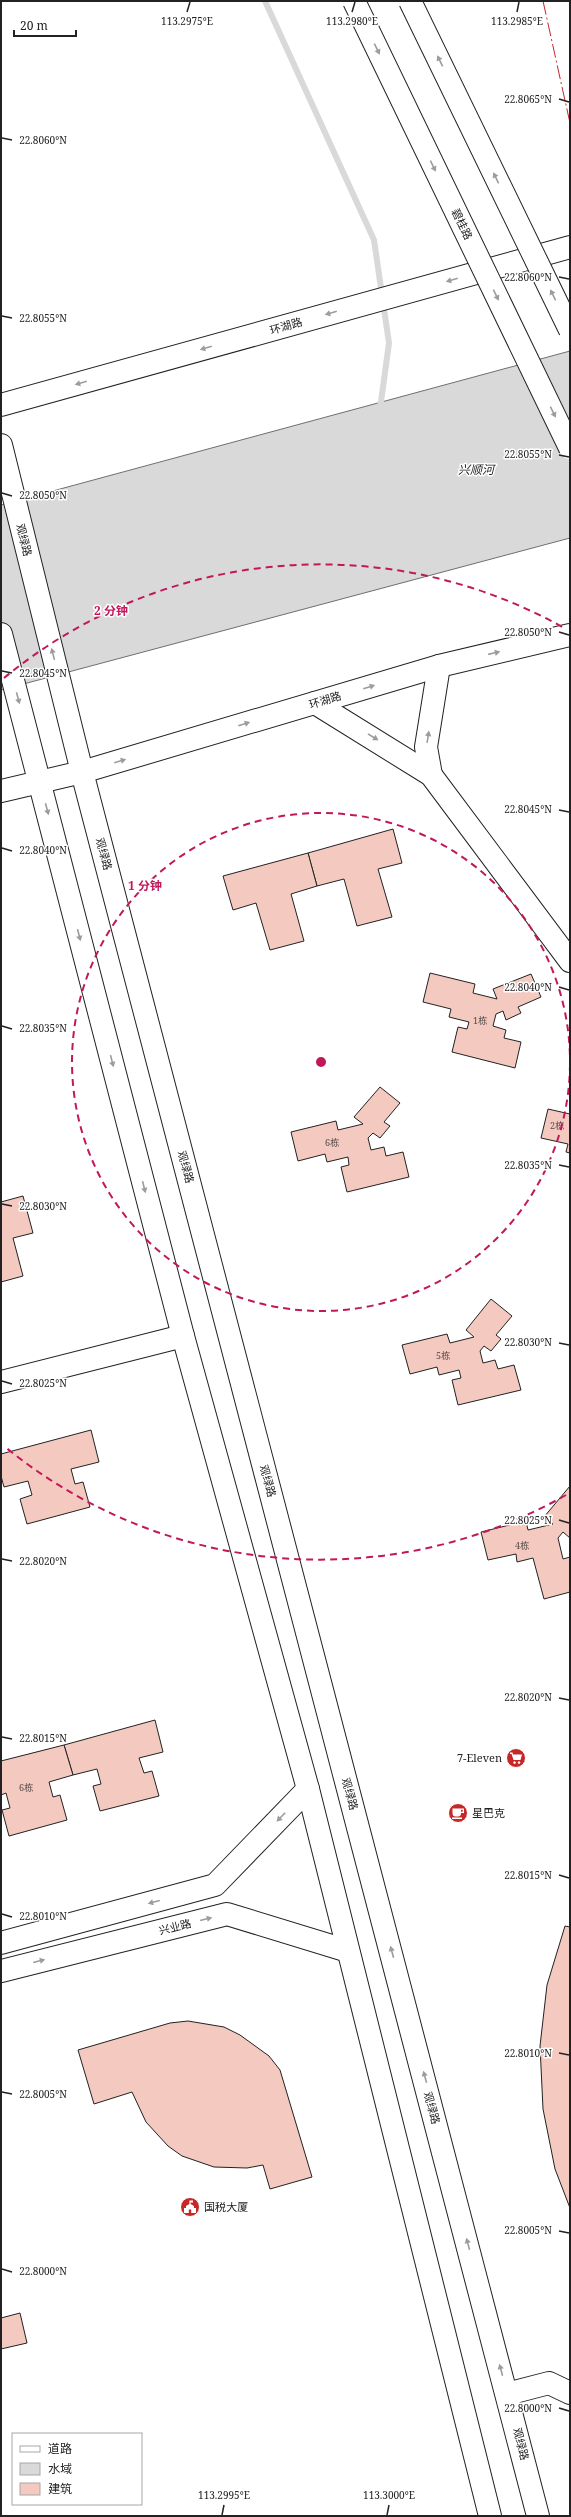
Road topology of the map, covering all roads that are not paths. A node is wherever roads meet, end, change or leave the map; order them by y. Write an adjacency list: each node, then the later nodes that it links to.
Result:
1 (354, 1): 6 (main road, 碧桂路, one-way to 6, bridge)
2 (410, 1): 4 (main road, one-way to 2, bridge)
3 (570, 247): 5 (main road, 环湖路, one-way to 5)
4 (570, 330)
5 (1, 405)
6 (570, 448)
7 (3, 452): 12 (main road, 观绿路, one-way to 7)
8 (1, 634): 14 (main road, one-way to 14)
9 (570, 635): 10 (main road, 环湖路, one-way to 9)
10 (439, 666): 11 (main road, 环湖路, one-way to 10); 13 (main road, one-way to 10)
11 (315, 703): 12 (main road, 环湖路, one-way to 11); 13 (main road, one-way to 13)
12 (82, 772): 14 (main road, 环湖路); 24 (main road, 观绿路, one-way to 12)
13 (431, 776): 16 (main road)
14 (39, 782): 15 (main road, 环湖路); 17 (main road, one-way to 17)
15 (1, 791)
16 (570, 961)
17 (183, 1336): 18 (main road); 19 (main road)
18 (1, 1382)
19 (308, 1789): 20 (main road, one-way to 20); 21 (main road)
20 (1, 1943)
21 (348, 1951): 22 (main road, 兴业路, one-way to 21); 26 (main road)
22 (1, 1971)
23 (570, 2393): 24 (main road)
24 (507, 2394): 25 (main road, 观绿路)
25 (523, 2452): 27 (main road, 观绿路); 28 (main road)
26 (490, 2516)
27 (538, 2516)
28 (554, 2516)

